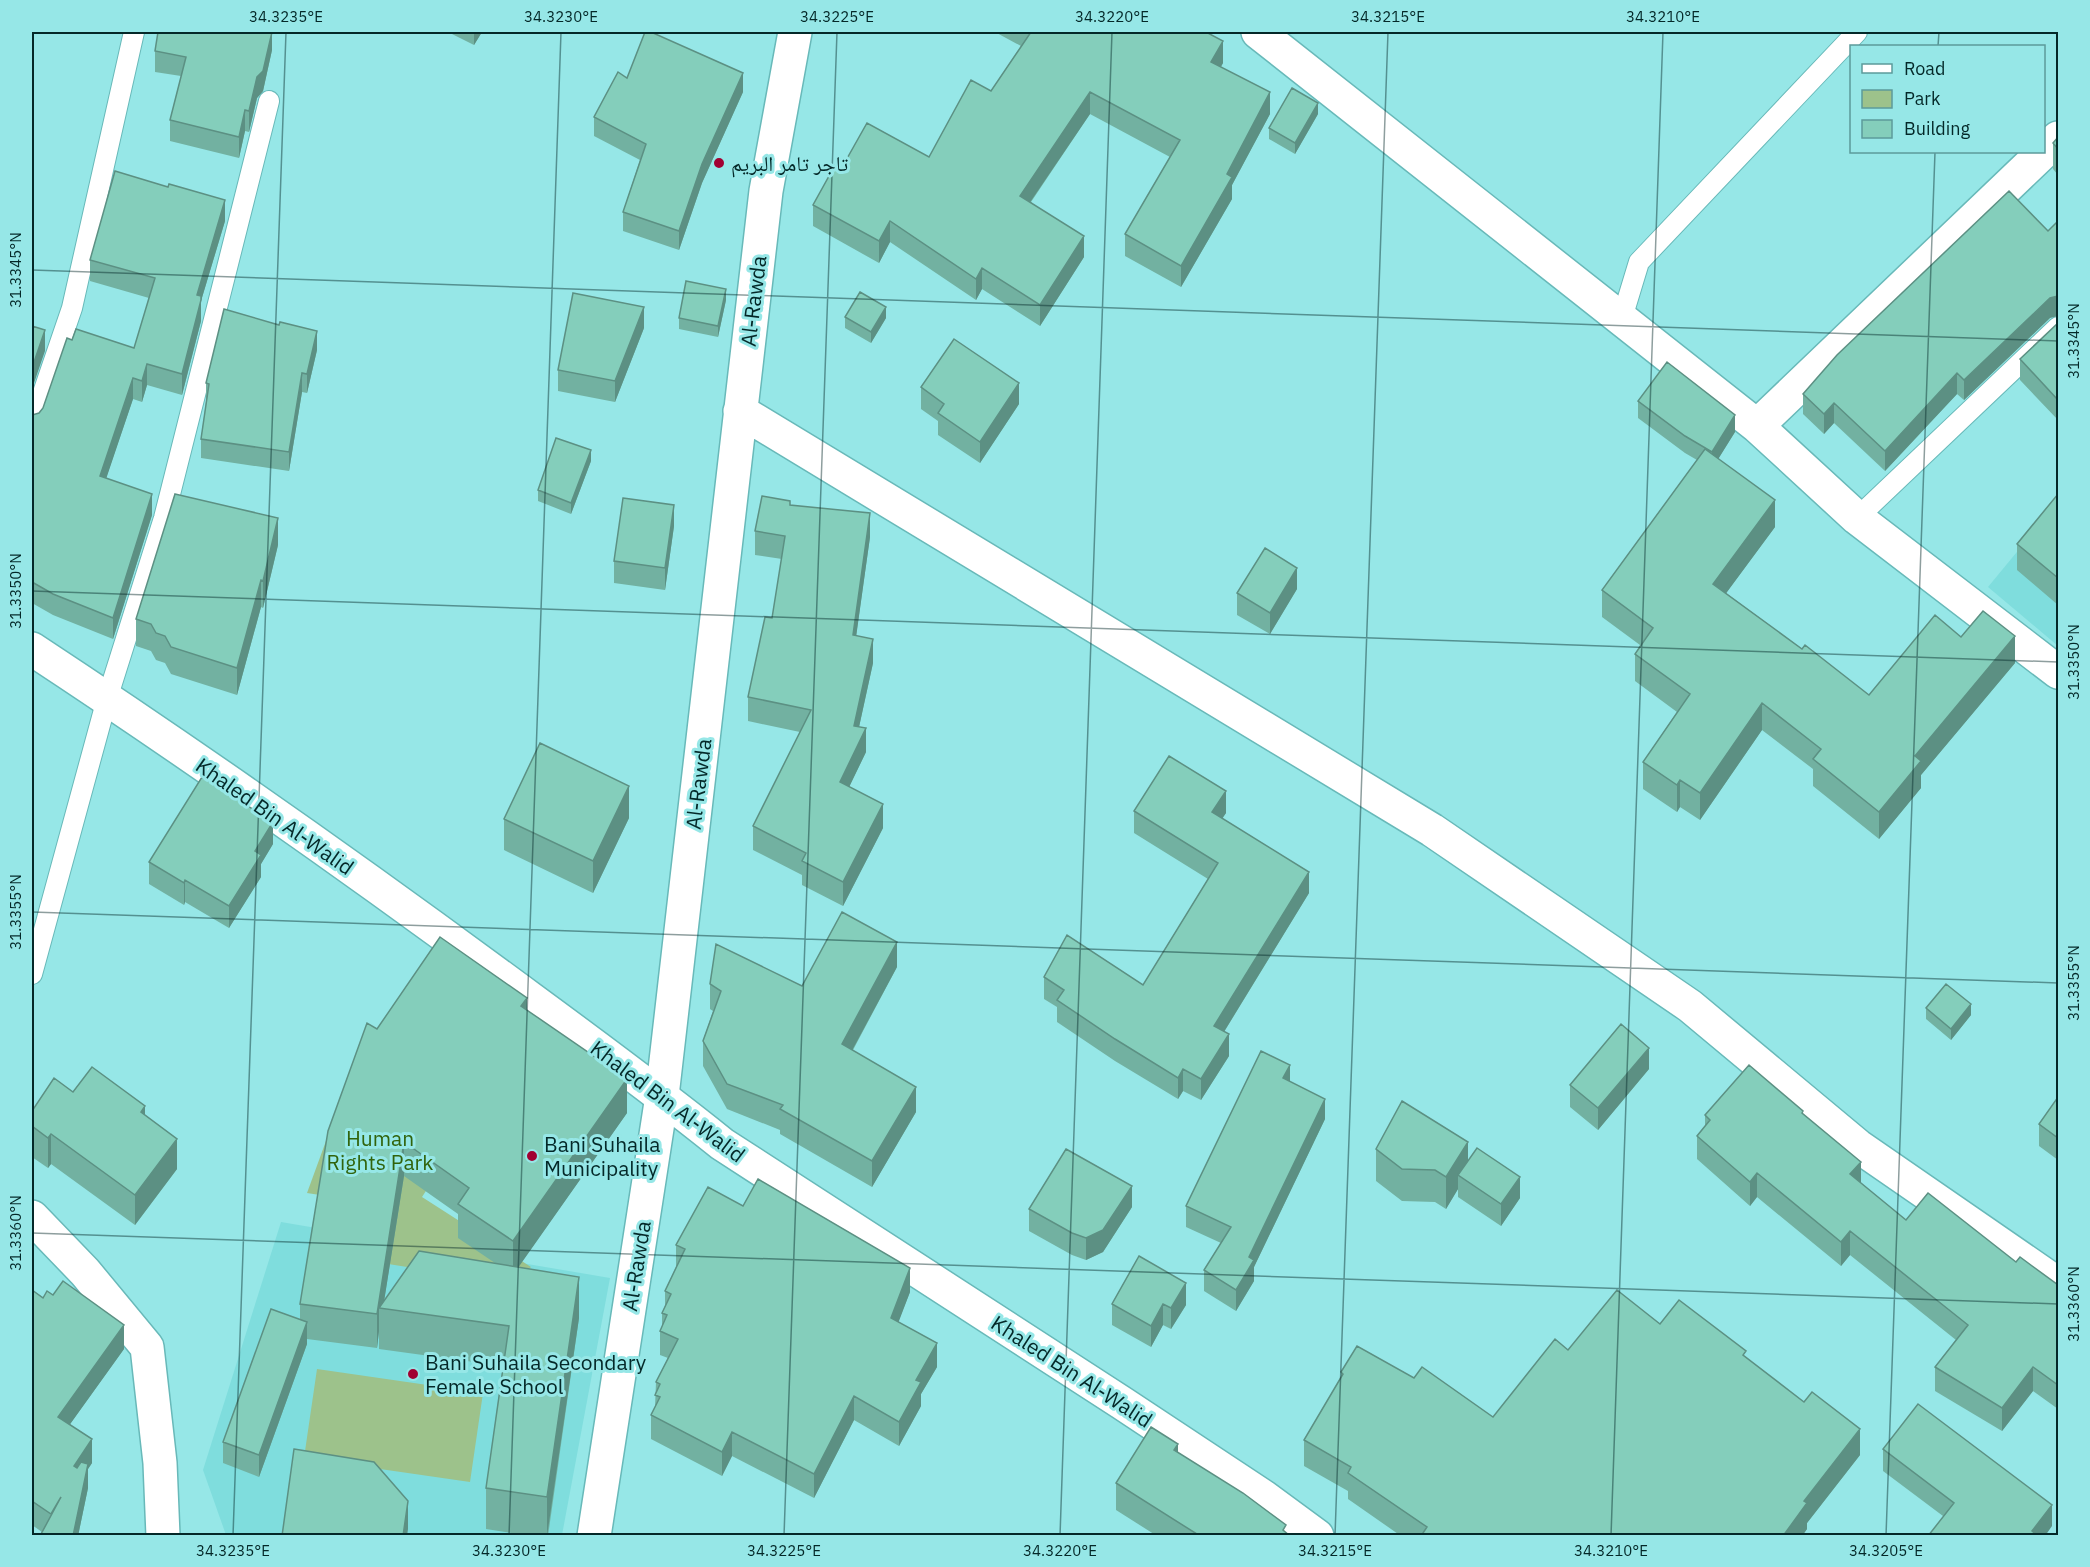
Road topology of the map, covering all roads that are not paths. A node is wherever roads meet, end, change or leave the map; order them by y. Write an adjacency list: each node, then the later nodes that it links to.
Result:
1 (134, 32): 13 (lane)
2 (795, 32): 12 (street, Al-Rawda)
3 (1258, 32): 5 (street)
4 (1857, 32): 10 (lane)
5 (1292, 41): 10 (street)
6 (269, 101): 18 (lane)
7 (2058, 138): 8 (street)
8 (2045, 150)
9 (2042, 153): 14 (street)
10 (1622, 318): 14 (street)
11 (2058, 327): 15 (lane)
12 (740, 411): 20 (street, Al-Rawda); 22 (street)
13 (32, 425)
14 (1757, 426): 15 (street)
15 (1857, 518): 17 (street)
16 (32, 649): 18 (street, Khaled Bin Al-Walid)
17 (2058, 672)
18 (107, 699): 19 (lane); 20 (street, Khaled Bin Al-Walid)
19 (32, 974)
20 (662, 1096): 24 (street, Al-Rawda); 25 (street, Khaled Bin Al-Walid)
21 (32, 1217): 23 (street)
22 (2058, 1284)
23 (164, 1536)
24 (594, 1536)
25 (1317, 1536)

